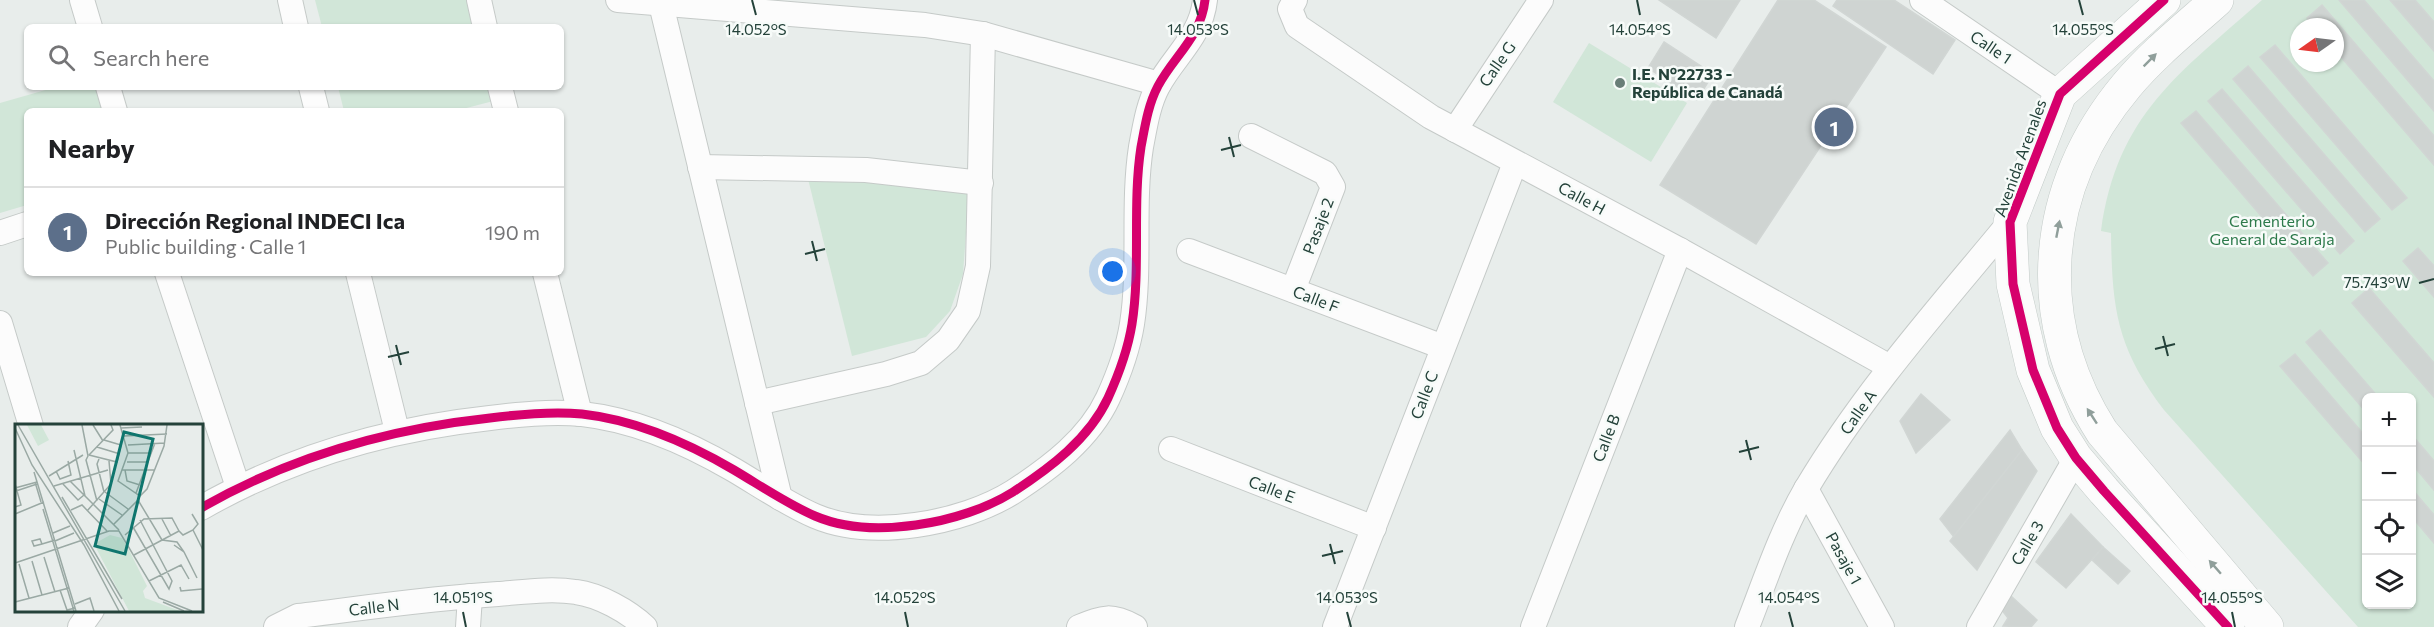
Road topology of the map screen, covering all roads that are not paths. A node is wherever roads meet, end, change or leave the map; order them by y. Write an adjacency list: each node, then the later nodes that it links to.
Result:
1 (82, 0): 12 (street)
2 (290, 0): 13 (street)
3 (479, 0): 14 (street)
4 (618, 0): 10 (street)
5 (1205, 0): 16 (street)
6 (1541, 0): 24 (street, Calle G)
7 (1922, 0): 20 (street, Calle 1)
8 (2164, 0): 20 (street, Avenida Arenales)
9 (2217, 0): 64 (street, one-way to 9)
10 (661, 2): 15 (street); 27 (street)
11 (1293, 4): 24 (street, Calle H)
12 (89, 24)
13 (295, 24)
14 (484, 24)
15 (983, 34): 16 (street); 28 (street)
16 (1159, 84): 49 (street)
17 (109, 90): 21 (street)
18 (312, 90): 22 (street)
19 (501, 90): 23 (street)
20 (2060, 93): 29 (street, Avenida Arenales)
21 (114, 108)
22 (316, 108)
23 (505, 108)
24 (1455, 130): 26 (street, Calle H)
25 (1251, 136): 37 (street, Pasaje 2)
26 (1515, 163): 32 (street, Calle H); 39 (street, Calle C)
27 (700, 166): 28 (street); 41 (street)
28 (981, 183): 41 (street)
29 (2010, 222): 40 (street, Calle A); 46 (street, Avenida Arenales)
30 (24, 225): 31 (street)
31 (0, 233)
32 (1680, 250): 40 (street, Calle H); 60 (street, Calle B)
33 (1189, 252): 37 (street, Calle F)
34 (168, 276): 47 (street)
35 (359, 276): 44 (street)
36 (546, 276): 42 (street)
37 (1293, 290): 39 (street, Calle F)
38 (0, 323): 43 (street)
39 (1443, 347): 51 (street, Calle C)
40 (1890, 367): 48 (street, Calle A)
41 (757, 403): 49 (street)
42 (580, 414): 44 (street); 49 (street)
43 (30, 424)
44 (397, 431): 47 (street)
45 (1171, 450): 51 (street, Calle E)
46 (2076, 458): 54 (street, Calle 3); 63 (street, Avenida Arenales)
47 (238, 487): 50 (street)
48 (1806, 489): 61 (street, Calle A); 62 (street, Pasaje 1)
49 (780, 498)
50 (202, 507)
51 (1374, 528): 59 (street, Calle C)
52 (470, 596): 55 (street, Calle N); 56 (street); 57 (street, Calle N)
53 (1126, 622): 58 (street)
54 (1985, 624)
55 (276, 627)
56 (468, 627)
57 (645, 627)
58 (1079, 627)
59 (1335, 627)
60 (1533, 627)
61 (1747, 627)
62 (1882, 627)
63 (2228, 627)
64 (2267, 627)

